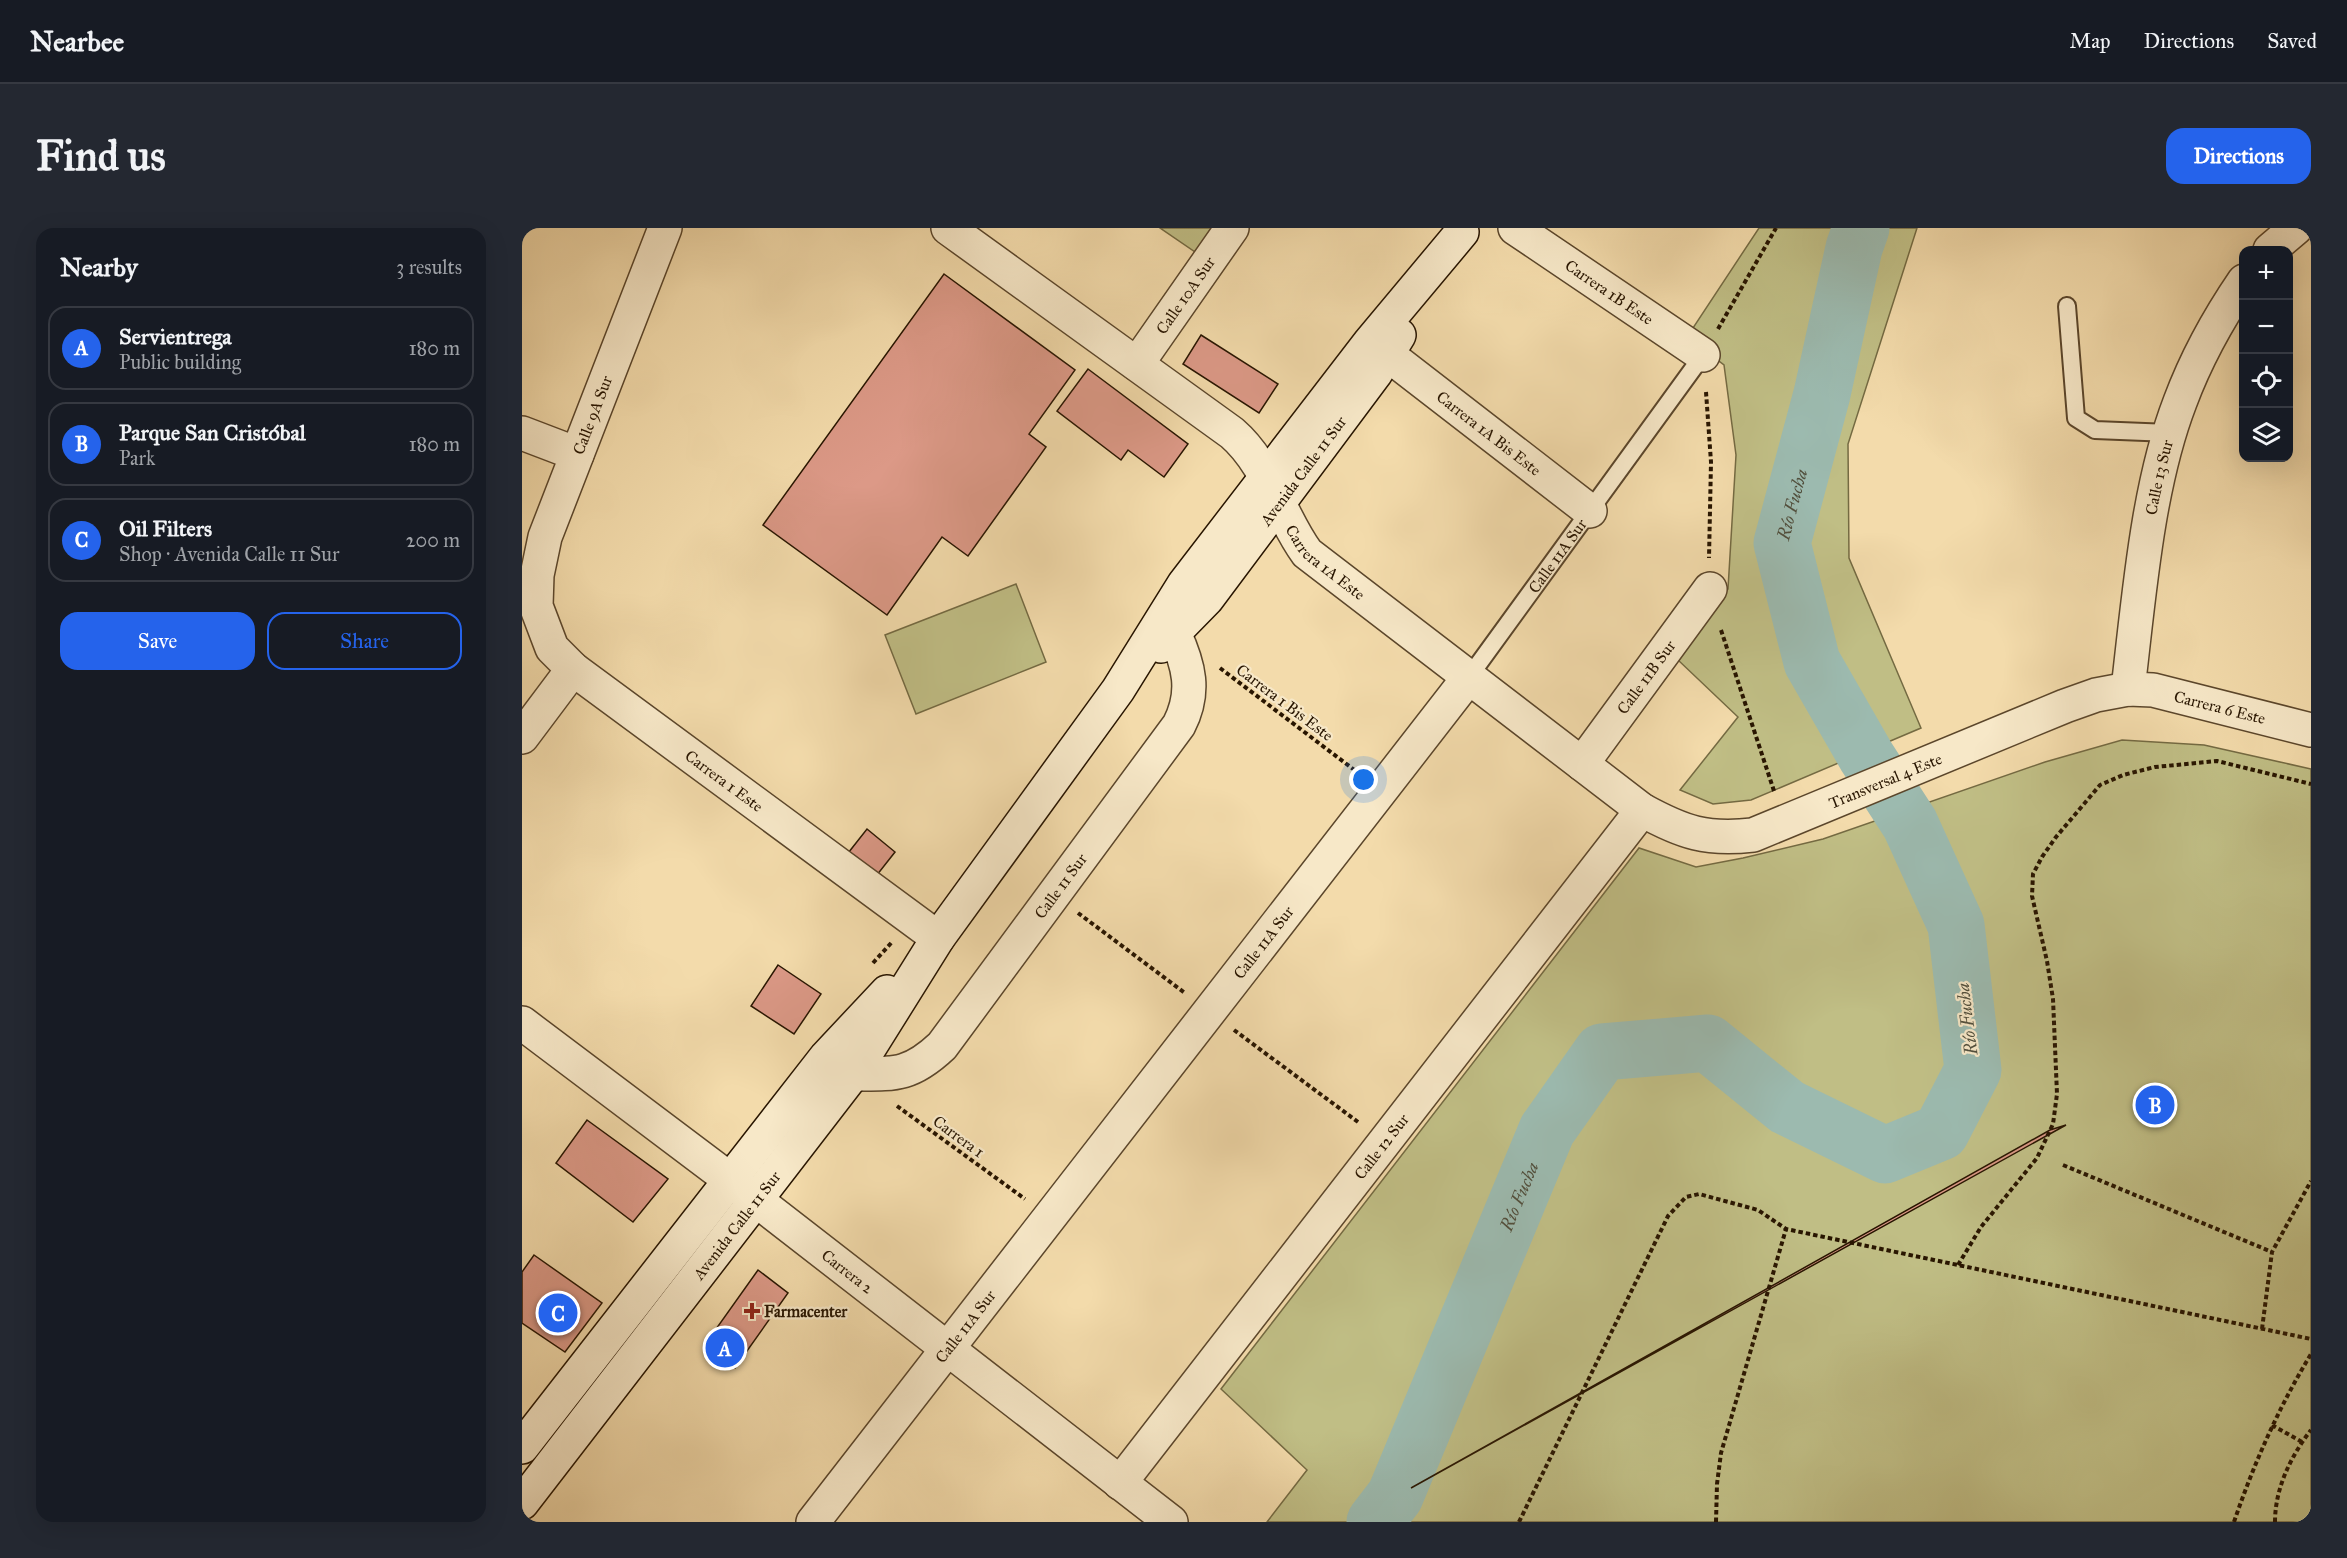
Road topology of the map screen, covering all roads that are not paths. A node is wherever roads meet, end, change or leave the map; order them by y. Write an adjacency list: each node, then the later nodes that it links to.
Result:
1 (665, 228): 15 (street, Calle 9A Sur)
2 (948, 228): 12 (street, Carrera 1A Este)
3 (1232, 228): 12 (street, Calle 10A Sur)
4 (1515, 228): 11 (street, Carrera 1B Este)
5 (2296, 228): 7 (street)
6 (1464, 230): 10 (street, Avenida Calle 11 Sur); 16 (street, Avenida Calle 11 Sur)
7 (2274, 246)
8 (2239, 288): 14 (street, Calle 13 Sur)
9 (2067, 306): 14 (lane)
10 (1387, 354): 16 (street, Avenida Calle 11 Sur); 17 (street, Carrera 1A Bis Este)
11 (1703, 355): 17 (lane, Calle 11A Sur)
12 (1137, 364): 16 (street, Carrera 1A Este)
13 (522, 433): 15 (street)
14 (2170, 433): 23 (street, Calle 13 Sur)
15 (577, 454): 19 (street, Calle 9A Sur)
16 (1272, 490): 20 (street, Avenida Calle 11 Sur); 22 (street, Carrera 1A Este); 24 (street, Avenida Calle 11 Sur)
17 (1590, 511): 22 (lane, Calle 11A Sur)
18 (1710, 589): 27 (street, Calle 11B Sur)
19 (536, 606): 21 (street, Carrera 1 Este)
20 (1174, 633): 24 (street, Avenida Calle 11 Sur); 31 (street, Calle 11 Sur)
21 (573, 669): 26 (street); 29 (street, Carrera 1 Este)
22 (1469, 678): 27 (street, Carrera 1A Este); 34 (street, Calle 11A Sur)
23 (2128, 688): 25 (street, Carrera 6 Este); 28 (street, Transversal 4 Este)
24 (1118, 690): 29 (street, Avenida Calle 11 Sur)
25 (2311, 730)
26 (522, 736)
27 (1582, 764): 28 (street, Carrera 1A Este)
28 (1642, 810): 36 (street, Calle 12 Sur)
29 (938, 938): 31 (street, Avenida Calle 11 Sur); 32 (street, Avenida Calle 11 Sur)
30 (522, 1023): 32 (street, Carrera 2)
31 (853, 1074): 33 (street, Avenida Calle 11 Sur)
32 (730, 1180): 33 (street, Carrera 2); 35 (street, Avenida Calle 11 Sur)
33 (756, 1200): 34 (street, Carrera 2); 37 (street, Avenida Calle 11 Sur)
34 (948, 1349): 36 (street, Carrera 2); 38 (street, Calle 11A Sur)
35 (522, 1447)
36 (1120, 1483): 39 (street, Carrera 2)
37 (522, 1503)
38 (813, 1522)
39 (1171, 1522)

